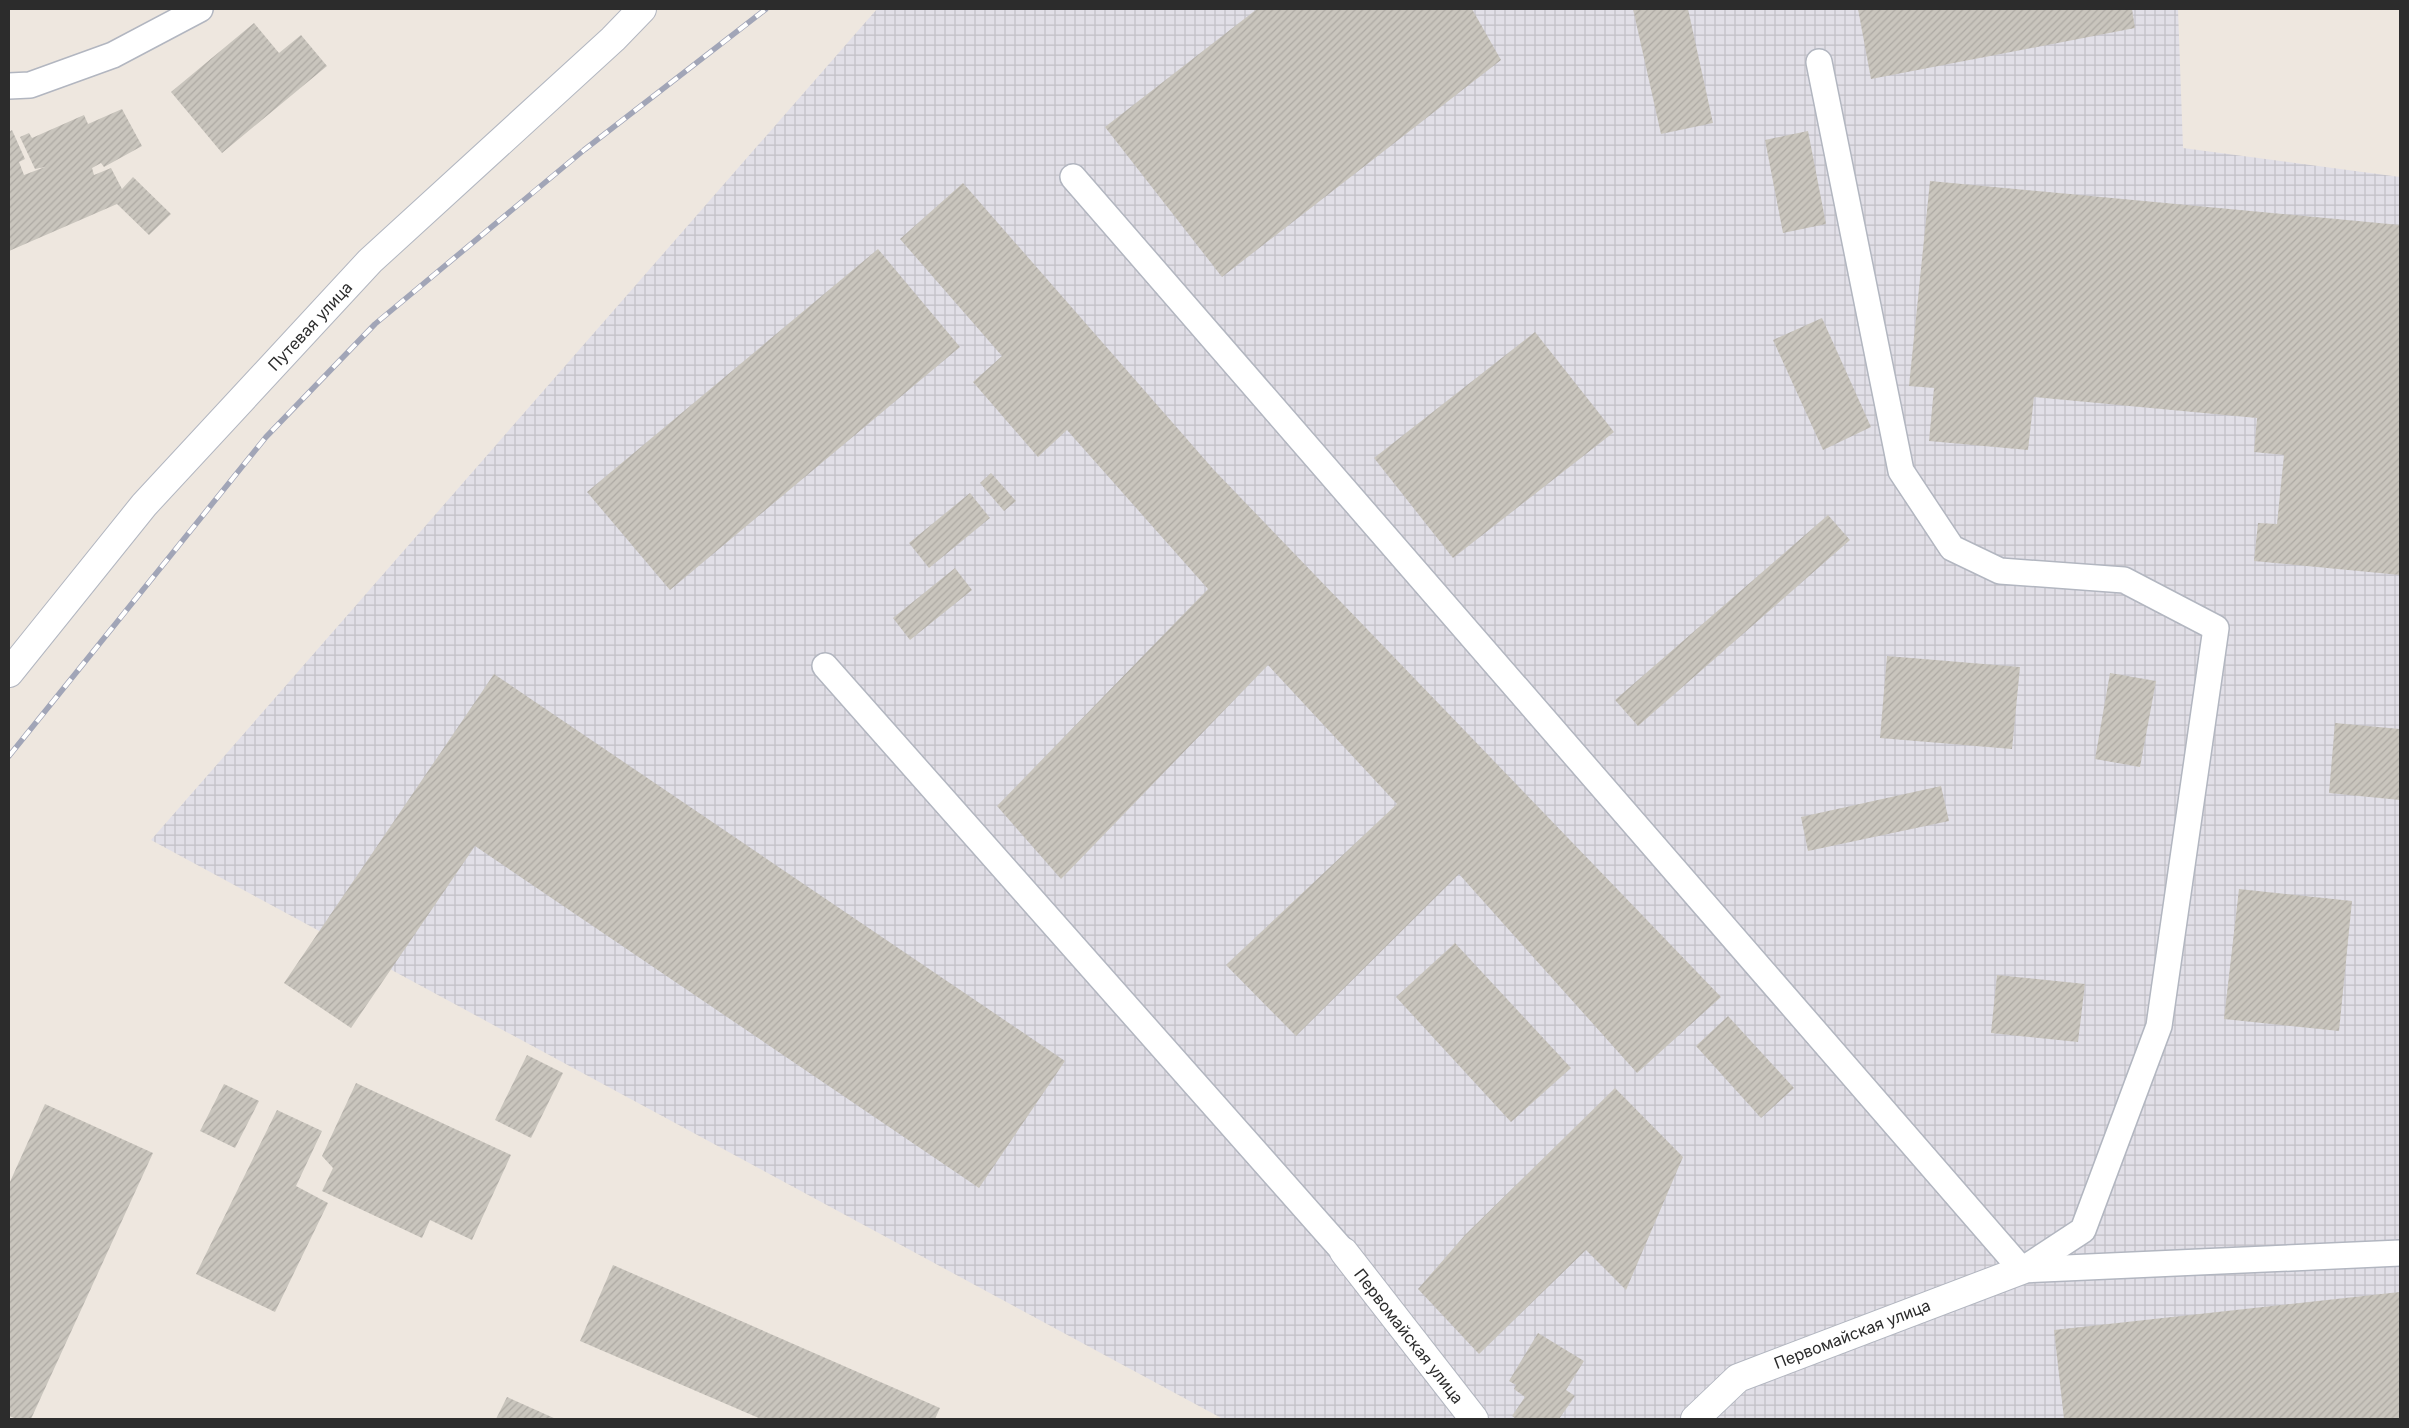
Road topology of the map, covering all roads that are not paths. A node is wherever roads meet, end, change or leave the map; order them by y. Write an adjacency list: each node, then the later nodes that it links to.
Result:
1 (200, 9): 4 (lane)
2 (642, 9): 7 (street, Путевая улица)
3 (1819, 62): 10 (lane)
4 (9, 86)
5 (1073, 177): 10 (lane)
6 (825, 666): 8 (lane)
7 (9, 673)
8 (1344, 1252): 11 (street, Первомайская улица)
9 (2400, 1253): 10 (lane)
10 (2022, 1270): 12 (street, Первомайская улица)
11 (1474, 1419)
12 (1695, 1419)

